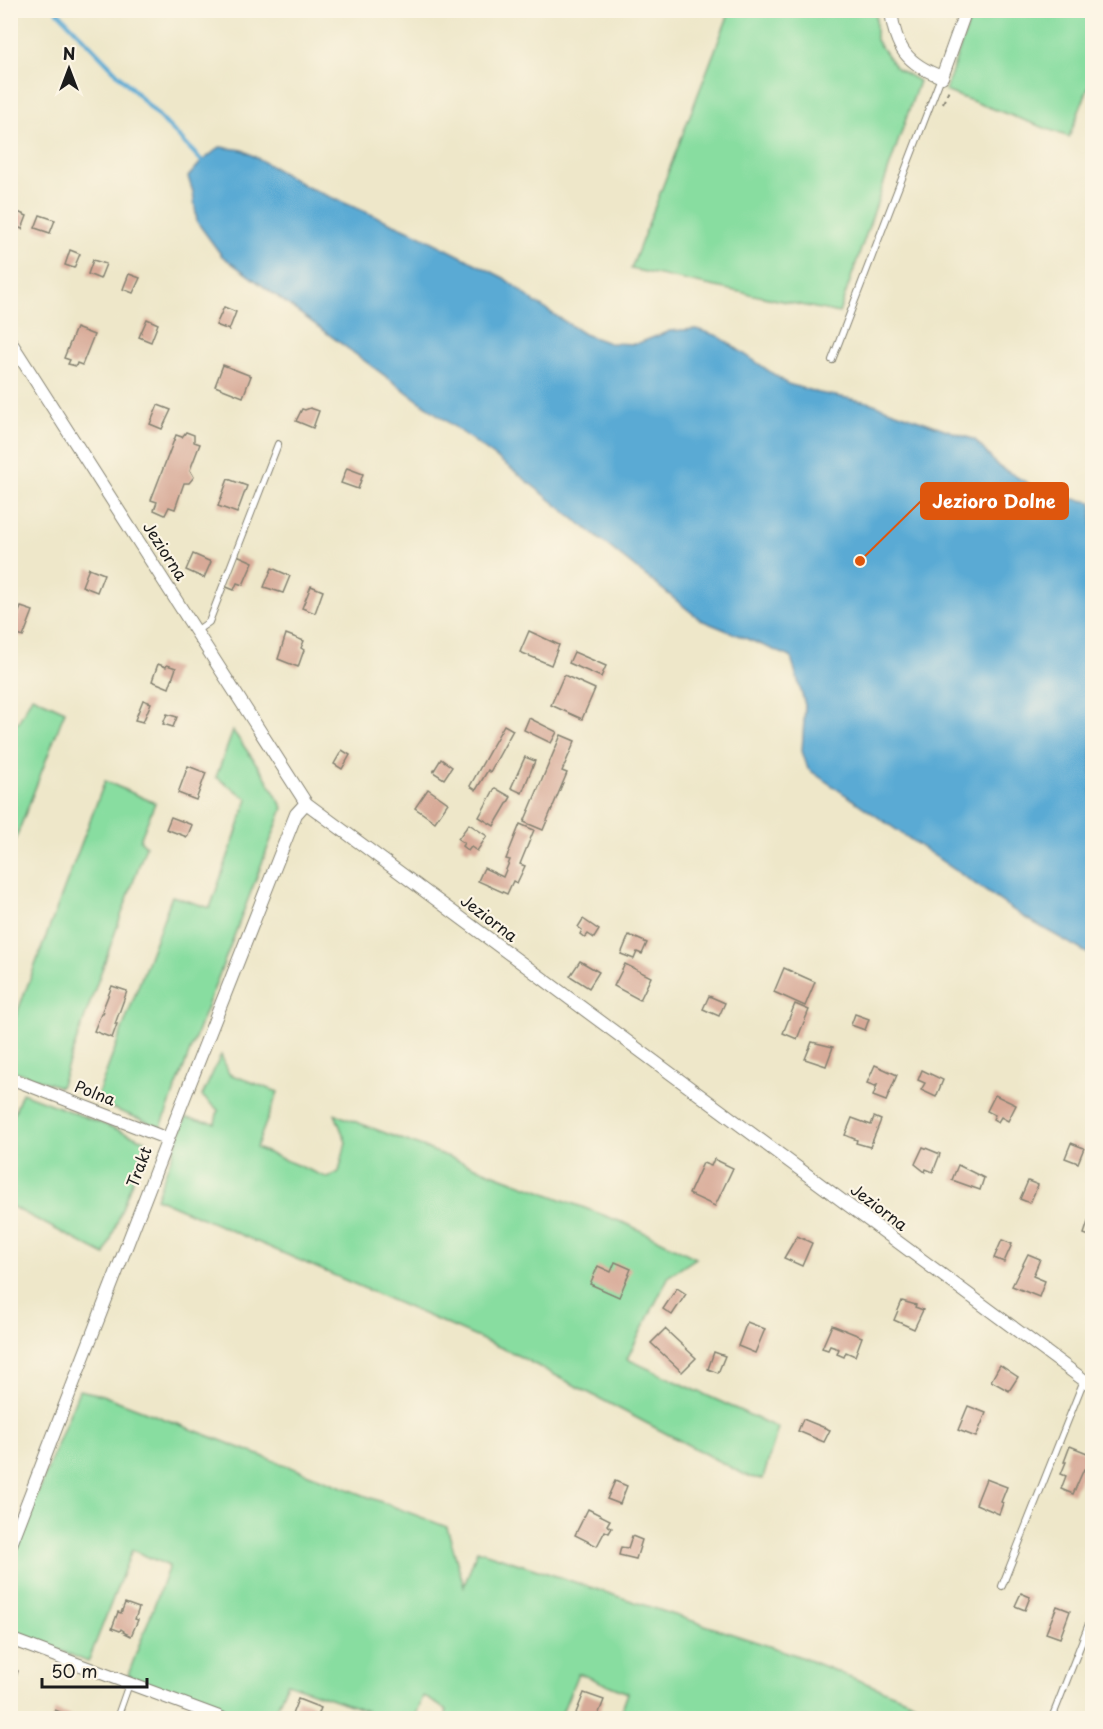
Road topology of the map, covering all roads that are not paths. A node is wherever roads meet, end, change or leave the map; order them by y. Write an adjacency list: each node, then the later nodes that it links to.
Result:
1 (891, 10): 3 (street)
2 (966, 10): 3 (street)
3 (942, 77): 5 (lane)
4 (10, 341): 7 (street, Jeziorna)
5 (832, 360)
6 (278, 444): 7 (lane)
7 (196, 631): 8 (street, Jeziorna)
8 (306, 803): 10 (street, Trakt); 11 (street, Jeziorna)
9 (10, 1078): 10 (street, Polna)
10 (168, 1139): 12 (street, Trakt)
11 (1088, 1383): 13 (lane)
12 (10, 1547)
13 (1002, 1586)
14 (1092, 1616): 19 (lane)
15 (10, 1639): 16 (street)
16 (129, 1684): 17 (lane); 18 (street)
17 (117, 1719)
18 (222, 1719)
19 (1052, 1719)

